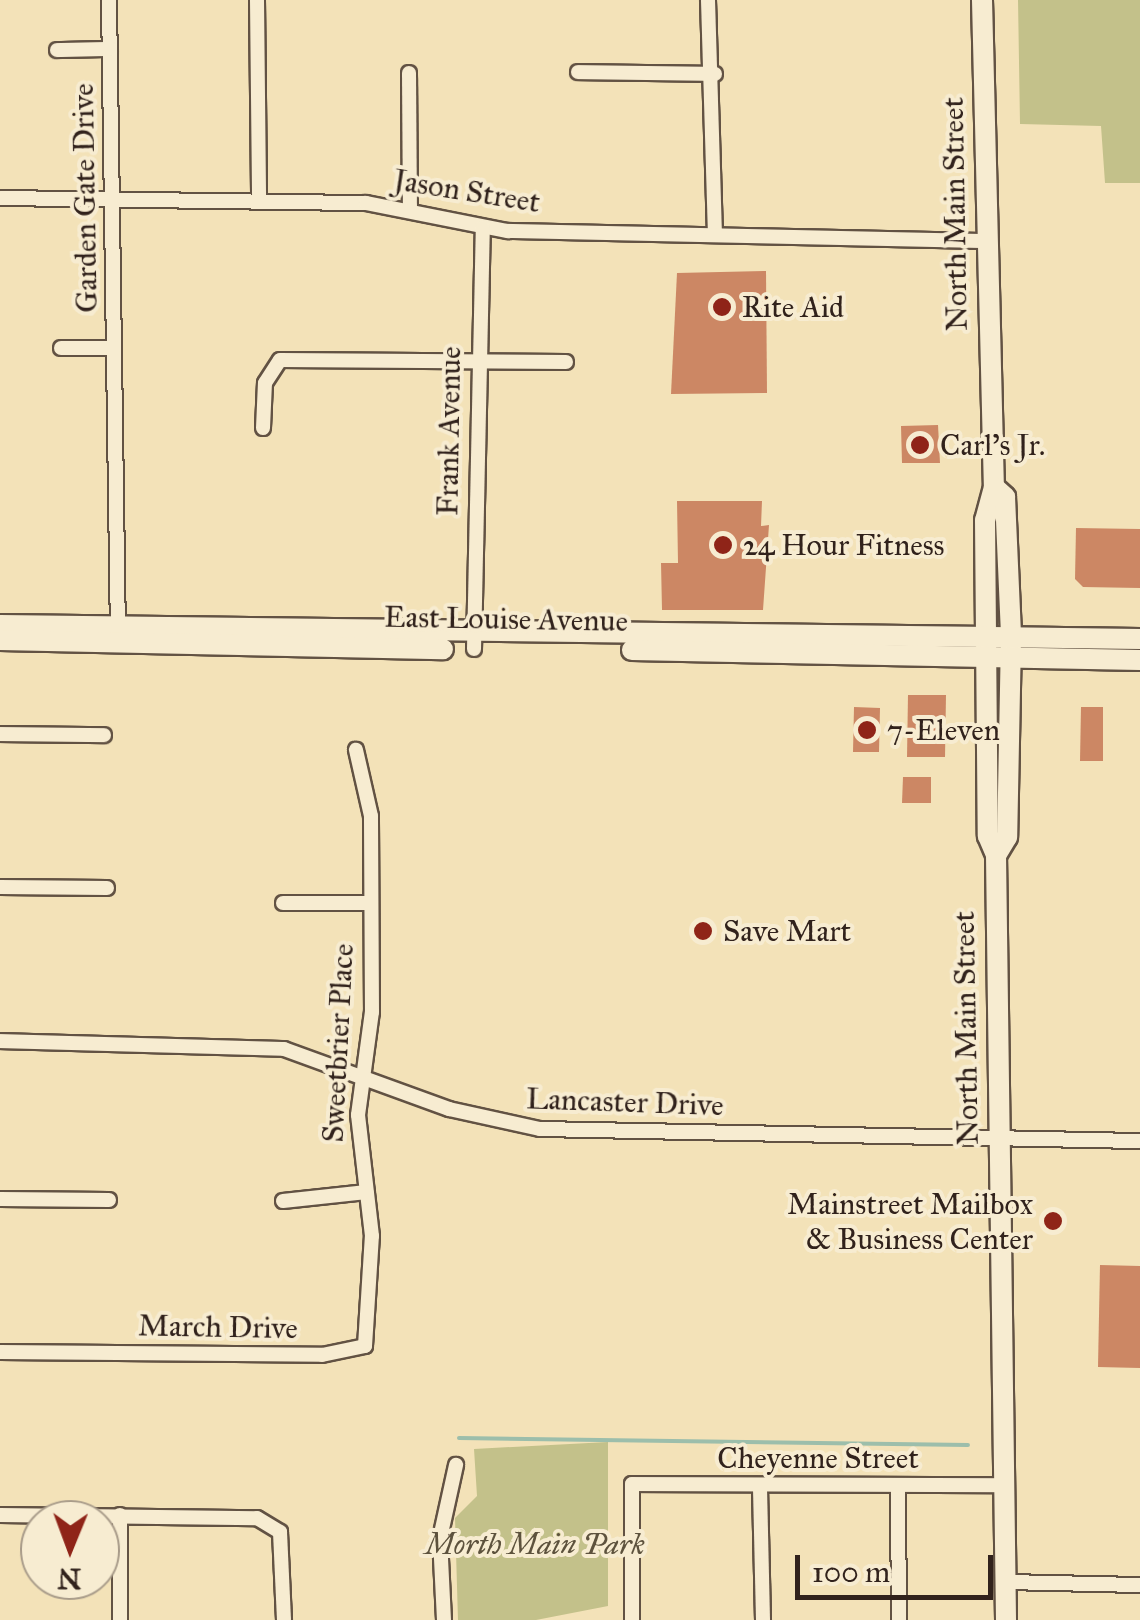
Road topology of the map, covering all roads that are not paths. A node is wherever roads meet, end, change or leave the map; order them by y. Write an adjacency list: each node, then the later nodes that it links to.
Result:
1 (109, 0): 5 (street, Garden Gate Drive)
2 (257, 0): 12 (street)
3 (708, 0): 9 (street)
4 (982, 0): 16 (main road, North Main Street)
5 (110, 48): 6 (street, Garden Gate Drive); 11 (street, Garden Gate Drive)
6 (57, 50)
7 (578, 72): 9 (street)
8 (410, 73): 13 (street)
9 (715, 74): 15 (street)
10 (0, 198): 11 (street, Jason Street)
11 (113, 200): 12 (street, Jason Street); 18 (street, Garden Gate Drive)
12 (259, 201): 13 (street, Jason Street)
13 (410, 209): 14 (street, Jason Street)
14 (482, 227): 15 (street, Jason Street); 19 (street, Frank Avenue)
15 (715, 234): 16 (street, Jason Street)
16 (986, 242): 22 (main road, North Main Street)
17 (61, 348): 18 (street, Garden Gate Drive)
18 (114, 348): 24 (street, Garden Gate Drive)
19 (477, 359): 20 (street); 21 (street); 27 (street, Frank Avenue)
20 (566, 362)
21 (263, 428)
22 (994, 487): 28 (main road, North Main Street); 29 (main road, North Main Street)
23 (0, 624): 24 (main road, East Louise Avenue)
24 (118, 634): 26 (main road, East Louise Avenue); 27 (main road, East Louise Avenue)
25 (1140, 639): 29 (main road)
26 (0, 640)
27 (474, 642): 28 (main road, East Louise Avenue)
28 (987, 648): 29 (main road, East Louise Avenue); 34 (main road, North Main Street)
29 (1011, 648): 30 (main road); 34 (main road, North Main Street)
30 (1140, 660)
31 (0, 734): 32 (street)
32 (104, 735)
33 (356, 750): 37 (street, Sweetbrier Place)
34 (996, 855): 41 (main road, North Main Street)
35 (0, 887): 36 (street)
36 (107, 888)
37 (371, 902): 38 (street); 40 (street, Sweetbrier Place)
38 (283, 904)
39 (0, 1040): 40 (street, Lancaster Drive)
40 (364, 1072): 41 (street, Lancaster Drive); 43 (street, Sweetbrier Place)
41 (997, 1136): 42 (street, Lancaster Drive); 50 (main road, North Main Street)
42 (1140, 1142)
43 (367, 1192): 46 (street); 47 (street, Sweetbrier Place)
44 (0, 1199): 45 (street)
45 (109, 1200)
46 (283, 1201)
47 (371, 1280): 48 (street, March Drive)
48 (0, 1352)
49 (456, 1465): 57 (street)
50 (1004, 1485): 51 (street, Cheyenne Street); 54 (main road, North Main Street)
51 (898, 1486): 52 (street, Cheyenne Street); 60 (street)
52 (760, 1488): 58 (street, Cheyenne Street); 59 (street)
53 (120, 1516): 56 (street)
54 (1006, 1582): 55 (street); 61 (main road, North Main Street)
55 (1140, 1586)
56 (284, 1620)
57 (444, 1620)
58 (632, 1620)
59 (763, 1620)
60 (899, 1620)
61 (1006, 1620)

